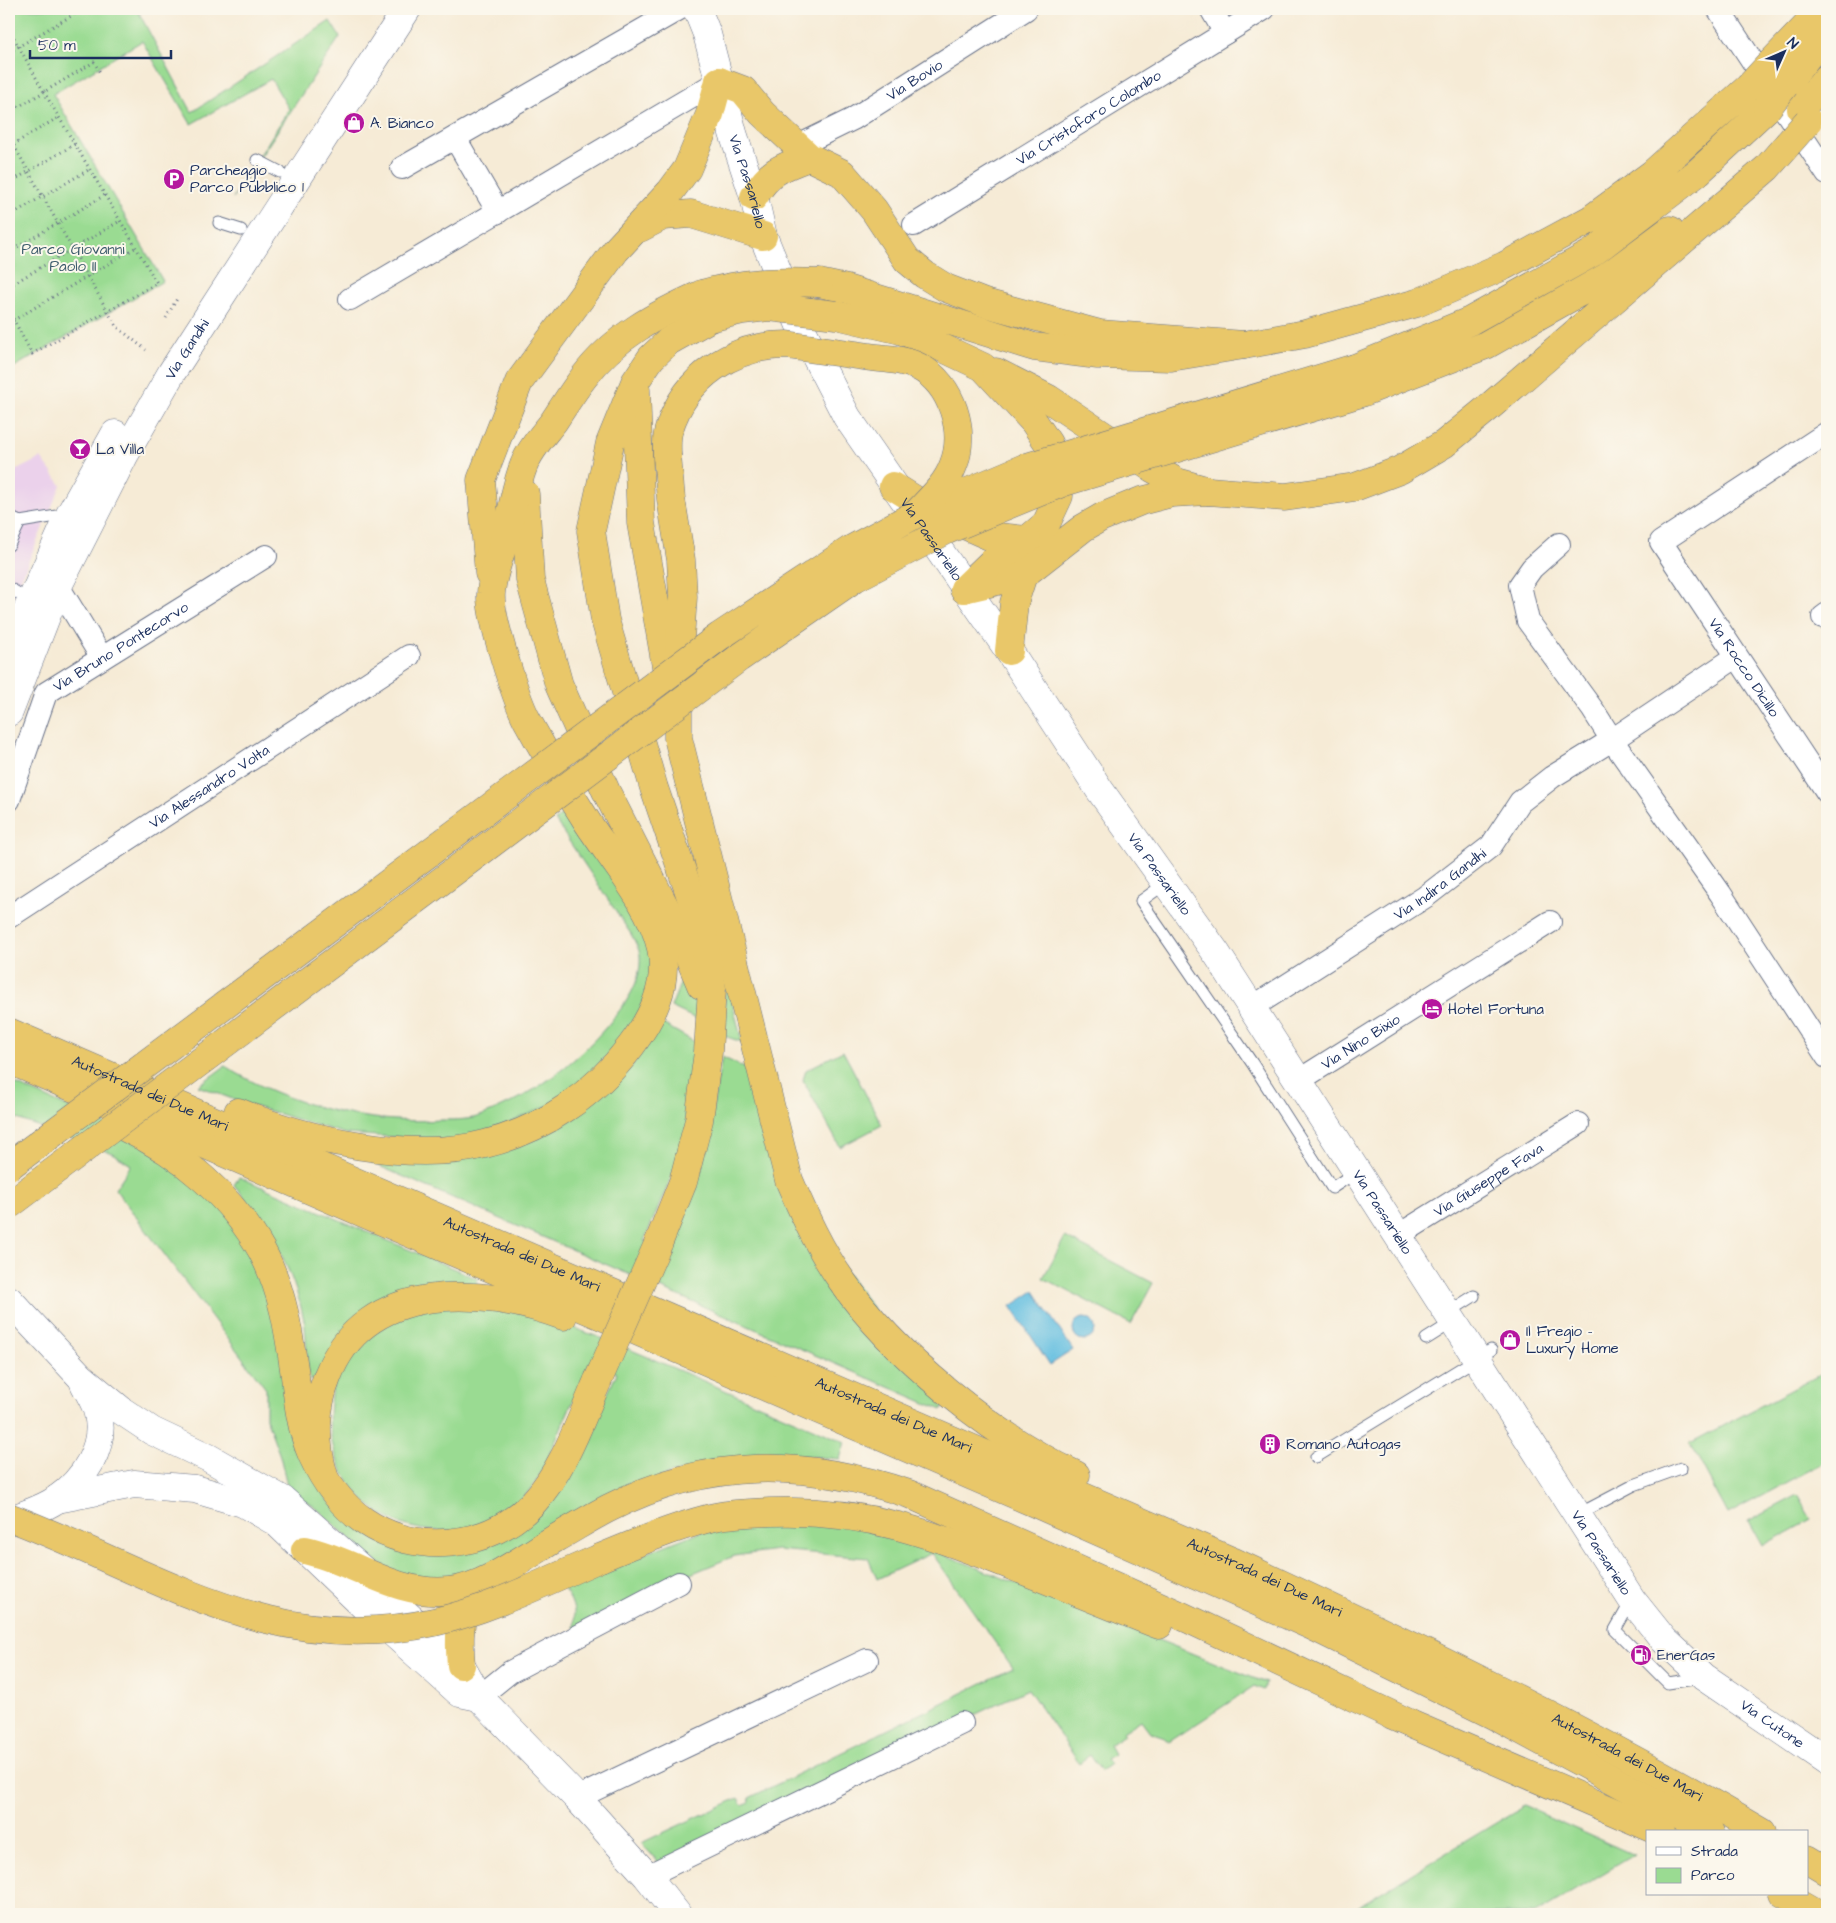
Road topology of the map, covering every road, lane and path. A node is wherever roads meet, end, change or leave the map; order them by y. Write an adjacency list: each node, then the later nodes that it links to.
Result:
1 (52, 9): 2 (path)
2 (56, 9)
3 (83, 9): 16 (path)
4 (385, 9): 71 (street, Via Gandhi)
5 (407, 9): 79 (street, Via Gandhi)
6 (678, 9): 28 (street)
7 (697, 9): 21 (street, Via Passariello)
8 (1026, 9): 33 (street, Via Bovio)
9 (1211, 9): 15 (street)
10 (1718, 9): 29 (street)
11 (1823, 9): 19 (highway)
12 (1259, 10): 15 (street, Via Cristoforo Colombo)
13 (9, 28): 16 (path)
14 (1827, 32): 19 (highway)
15 (1225, 33): 46 (street, Via Cristoforo Colombo)
16 (19, 47): 17 (path); 22 (path)
17 (9, 52)
18 (101, 74): 22 (path)
19 (1778, 75): 62 (highway, bridge); 65 (highway, bridge)
20 (1827, 78): 25 (highway)
21 (719, 81): 33 (highway); 41 (street, Via Passariello); 42 (street); 47 (highway)
22 (44, 92): 24 (path); 26 (path)
23 (1827, 98): 25 (highway)
24 (9, 112)
25 (1804, 115): 29 (highway)
26 (59, 117): 30 (path); 31 (path)
27 (9, 137): 30 (path)
28 (455, 138): 34 (street); 42 (street)
29 (1801, 142): 37 (street); 65 (highway); 70 (highway)
30 (13, 144): 32 (path); 36 (path)
31 (75, 144): 35 (path); 36 (path)
32 (9, 147)
33 (803, 151): 41 (highway); 62 (highway)
34 (402, 168)
35 (90, 169): 39 (path); 40 (path)
36 (29, 172): 38 (path); 40 (path)
37 (1827, 174)
38 (9, 183)
39 (105, 195): 44 (path); 45 (path)
40 (42, 196): 43 (path); 45 (path)
41 (754, 197): 48 (street, Via Passariello)
42 (498, 212): 55 (street)
43 (9, 216)
44 (120, 221): 49 (path); 50 (path)
45 (58, 224): 50 (path); 51 (path)
46 (914, 225)
47 (631, 233): 48 (highway); 82 (highway)
48 (762, 236): 69 (street, Via Passariello)
49 (136, 248): 52 (path); 58 (path)
50 (73, 249): 52 (path); 53 (path)
51 (9, 252)
52 (88, 276): 58 (path); 60 (path)
53 (9, 286)
54 (178, 297): 59 (path)
55 (350, 299)
56 (706, 306): 62 (highway, bridge); 64 (highway, bridge); 66 (highway); 68 (highway)
57 (9, 311): 60 (path)
58 (108, 311): 60 (path); 63 (path)
59 (166, 318)
60 (14, 320): 61 (path)
61 (9, 323)
62 (1244, 345)
63 (146, 350)
64 (983, 367): 70 (highway); 74 (highway)
65 (1360, 380): 72 (highway, bridge); 107 (highway, bridge)
66 (635, 382): 89 (highway); 97 (highway)
67 (1827, 433): 86 (street, Via Rocco Dicillo)
68 (525, 463): 82 (highway); 97 (highway)
69 (893, 486): 74 (highway); 80 (street, Via Passariello)
70 (1209, 491): 78 (highway)
71 (70, 514): 73 (lane); 81 (street, Via Gandhi)
72 (916, 514): 89 (highway, bridge); 105 (highway, bridge)
73 (14, 519): 76 (lane)
74 (1027, 540): 80 (highway)
75 (1559, 544): 90 (street)
76 (9, 545)
77 (266, 556): 87 (street, Via Bruno Pontecorvo)
78 (1023, 575): 80 (highway); 84 (highway)
79 (58, 586): 87 (street); 88 (street, Via Gandhi)
80 (964, 589): 84 (street, Via Passariello)
81 (20, 594): 83 (street, Via Gandhi)
82 (490, 595): 98 (highway)
83 (9, 651)
84 (1009, 651): 93 (street, Via Passariello)
85 (409, 656): 94 (street, Via Alessandro Volta)
86 (1736, 657): 90 (street, Via Indira Gandhi); 91 (street, Via Rocco Dicillo)
87 (102, 658): 92 (street, Via Bruno Pontecorvo)
88 (9, 712)
89 (678, 738): 129 (highway)
90 (1612, 740): 96 (street, Via Indira Gandhi); 100 (street)
91 (1827, 792)
92 (9, 800)
93 (1166, 884): 96 (street, Via Passariello); 106 (lane)
94 (9, 917)
95 (1550, 922): 103 (street, Via Nino Bixio)
96 (1251, 1008): 103 (street, Via Passariello)
97 (710, 1012): 117 (highway, bridge)
98 (9, 1022)
99 (9, 1032): 129 (highway, Autostrada dei Due Mari)
100 (1827, 1057)
101 (9, 1060): 121 (highway, Autostrada dei Due Mari)
102 (9, 1074): 117 (highway)
103 (1298, 1081): 106 (street, Via Passariello)
104 (1578, 1124): 108 (street, Via Giuseppe Fava)
105 (9, 1166)
106 (1356, 1172): 108 (street, Via Passariello)
107 (9, 1205)
108 (1399, 1235): 111 (street, Via Passariello)
109 (1474, 1296): 111 (lane)
110 (9, 1300): 114 (street)
111 (1450, 1317): 112 (lane); 113 (street, Via Passariello)
112 (1426, 1339)
113 (1484, 1355): 115 (lane); 119 (street, Via Passariello)
114 (81, 1377): 118 (street); 123 (street)
115 (1316, 1457)
116 (1681, 1468): 119 (lane)
117 (324, 1476): 121 (highway)
118 (57, 1499): 120 (street); 122 (street)
119 (1577, 1514): 128 (street, Via Passariello)
120 (9, 1519): 132 (highway, bridge)
121 (1127, 1543): 136 (highway, Autostrada dei Due Mari)
122 (305, 1550): 123 (highway); 130 (street)
123 (366, 1573): 124 (highway); 127 (street)
124 (480, 1583): 127 (highway); 132 (highway)
125 (679, 1583): 130 (street)
126 (867, 1660): 134 (street)
127 (461, 1665): 130 (street)
128 (1711, 1682): 133 (street, Via Cutone)
129 (1505, 1692): 137 (highway, Autostrada dei Due Mari)
130 (480, 1697): 134 (street)
131 (962, 1723): 140 (street)
132 (1410, 1723): 135 (highway)
133 (1827, 1762)
134 (577, 1798): 140 (street)
135 (1656, 1830)
136 (1706, 1830)
137 (1758, 1830)
138 (1808, 1860): 139 (highway)
139 (1827, 1871)
140 (647, 1876): 144 (street)
141 (1808, 1890): 143 (highway)
142 (1786, 1896): 145 (highway)
143 (1827, 1901)
144 (677, 1914)
145 (1818, 1914)

